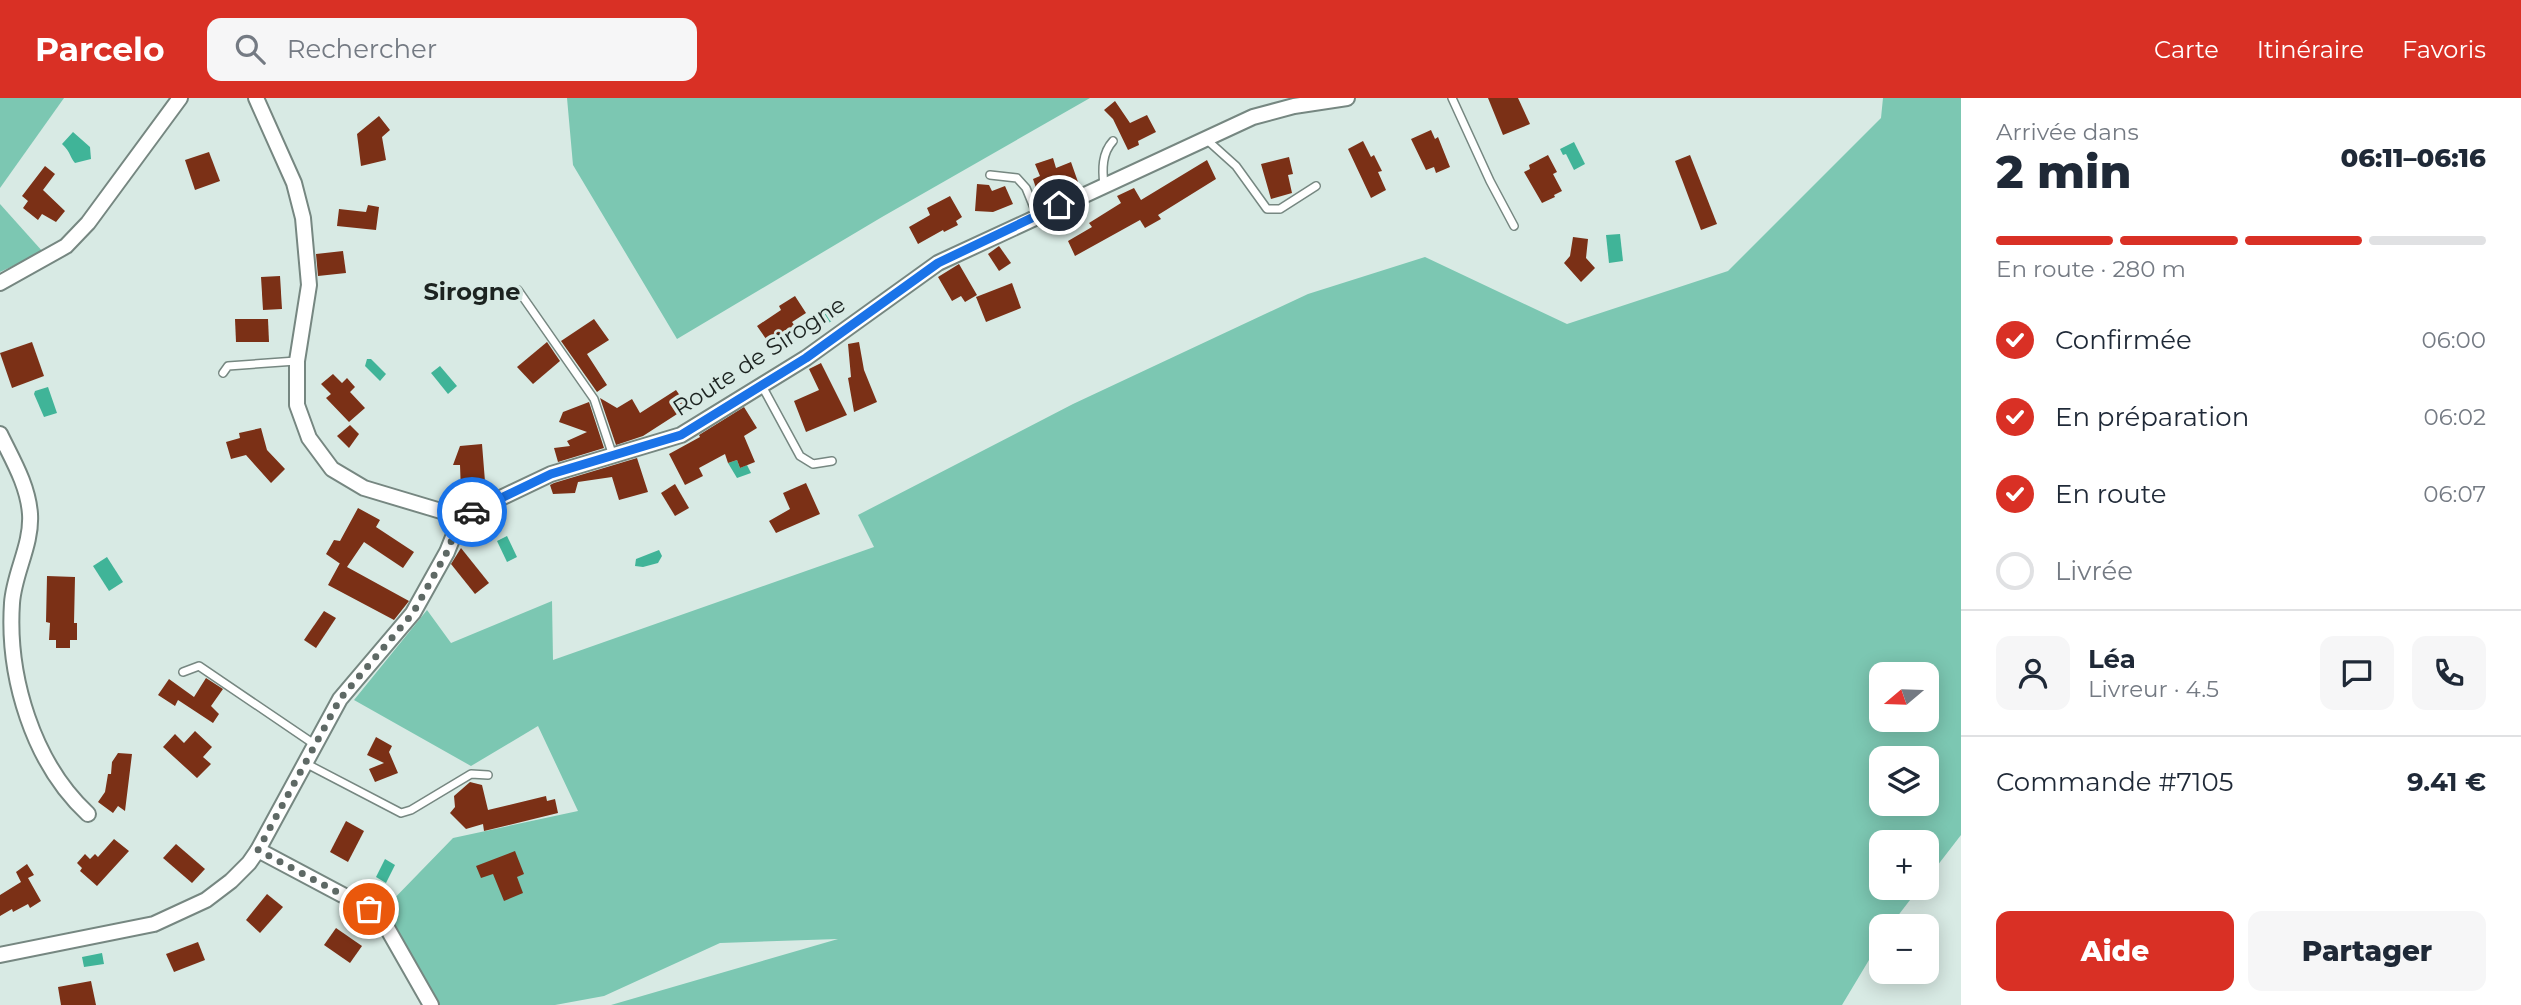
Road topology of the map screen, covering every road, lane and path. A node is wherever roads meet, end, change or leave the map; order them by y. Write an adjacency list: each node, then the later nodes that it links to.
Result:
1 (180, 98): 13 (street)
2 (256, 98): 15 (street)
3 (1347, 98): 5 (street, Route de Sirogne)
4 (1452, 98): 12 (lane)
5 (1293, 102): 6 (street, Route de Sirogne)
6 (1206, 139): 9 (street, Route de Sirogne); 10 (lane)
7 (1113, 141): 9 (lane)
8 (990, 175): 11 (lane)
9 (1104, 185): 11 (street, Route de Sirogne)
10 (1316, 186)
11 (1037, 215): 17 (street, Route de Sirogne)
12 (1514, 226)
13 (0, 283)
14 (518, 290): 19 (lane)
15 (297, 360): 16 (lane); 21 (street)
16 (223, 373)
17 (761, 384): 19 (street, Route de Sirogne); 20 (lane)
18 (0, 434): 26 (street)
19 (613, 457): 21 (street, Route de Sirogne)
20 (832, 461)
21 (461, 517): 23 (street)
22 (183, 672): 23 (lane)
23 (314, 744): 24 (street)
24 (304, 762): 25 (lane); 27 (street)
25 (488, 775)
26 (88, 814)
27 (258, 850): 28 (street); 29 (street)
28 (0, 955)
29 (431, 1005)

